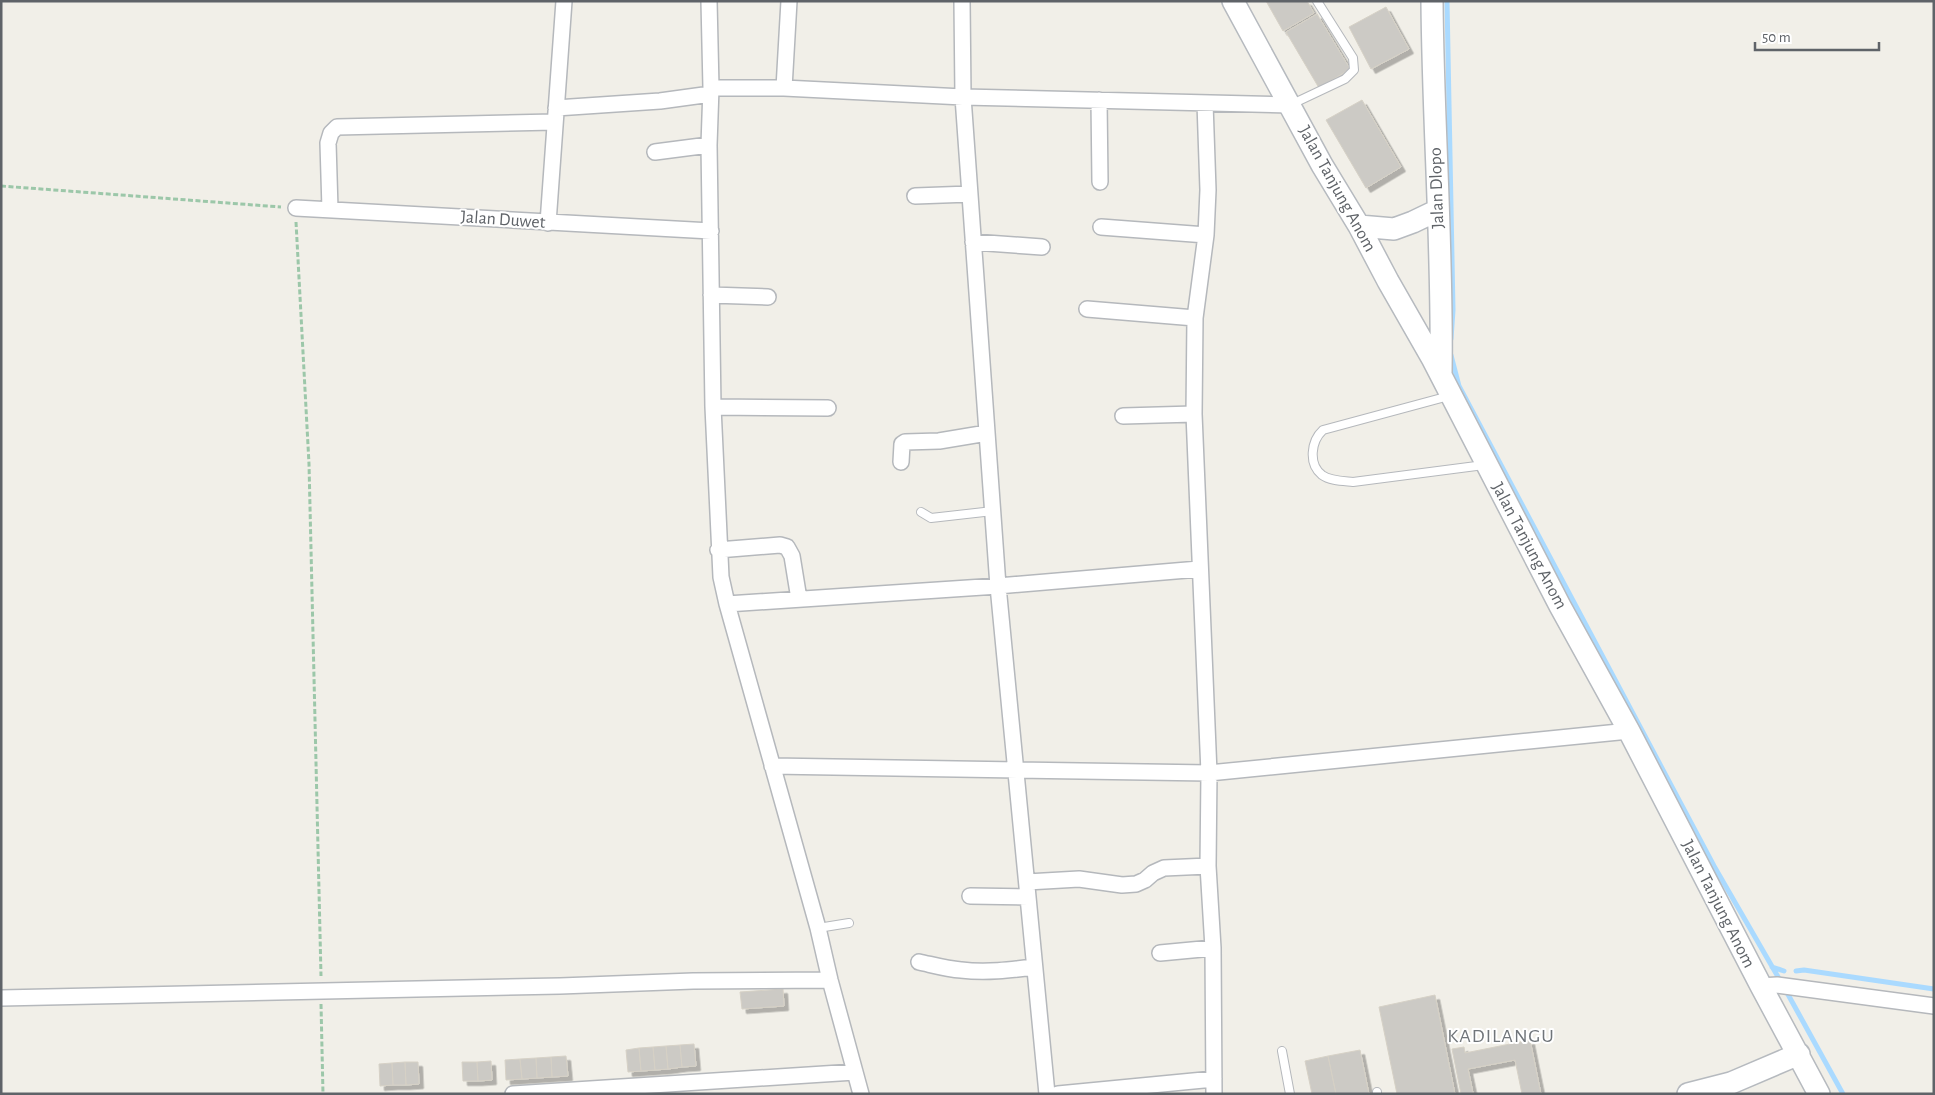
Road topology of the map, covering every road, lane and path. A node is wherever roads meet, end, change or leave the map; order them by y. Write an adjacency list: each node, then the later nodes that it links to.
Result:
1 (564, 1): 14 (street)
2 (709, 1): 9 (street)
3 (789, 1): 8 (street)
4 (962, 1): 10 (street)
5 (1233, 1): 13 (main road, Jalan Tanjung Anom)
6 (1317, 1): 13 (lane)
7 (1432, 1): 23 (main road, Jalan Dlopo)
8 (784, 88): 9 (street); 10 (street)
9 (711, 91): 14 (street); 15 (street)
10 (963, 97): 11 (street); 19 (street)
11 (1099, 100): 12 (street); 17 (street)
12 (1205, 103): 13 (street); 28 (street)
13 (1290, 105): 25 (main road, Jalan Tanjung Anom)
14 (555, 115): 22 (street); 24 (street)
15 (708, 145): 16 (street); 27 (street)
16 (655, 152)
17 (1100, 182)
18 (1, 186): 21 (path)
19 (970, 194): 20 (street); 29 (street)
20 (915, 196)
21 (296, 208): 22 (street, Jalan Duwet); 67 (path)
22 (330, 209): 24 (street, Jalan Duwet)
23 (1438, 210): 25 (main road); 35 (main road, Jalan Dlopo)
24 (548, 223): 27 (street, Jalan Duwet)
25 (1359, 226): 35 (main road, Jalan Tanjung Anom)
26 (1101, 227): 28 (street)
27 (711, 231): 31 (street)
28 (1206, 235): 34 (street)
29 (973, 242): 30 (street); 41 (street)
30 (1042, 247)
31 (711, 296): 32 (street); 37 (street)
32 (768, 297)
33 (1087, 309): 34 (street)
34 (1195, 318): 39 (street)
35 (1441, 375): 36 (main road, Jalan Tanjung Anom)
36 (1450, 395): 43 (main road, Jalan Tanjung Anom); 43 (lane)
37 (712, 407): 38 (street); 46 (street)
38 (828, 408)
39 (1194, 414): 40 (street); 47 (street)
40 (1123, 416)
41 (987, 433): 42 (street); 44 (street)
42 (901, 462)
43 (1486, 464): 51 (main road, Jalan Tanjung Anom)
44 (993, 511): 45 (lane); 48 (street)
45 (921, 512)
46 (718, 550): 49 (street); 50 (street)
47 (1200, 569): 48 (street); 54 (street)
48 (998, 586): 49 (street); 53 (street)
49 (799, 599): 50 (street)
50 (727, 604): 52 (street)
51 (1629, 731): 54 (street); 66 (main road, Jalan Tanjung Anom)
52 (772, 766): 53 (street); 60 (street)
53 (1016, 771): 54 (street); 56 (street)
54 (1209, 773): 55 (street)
55 (1208, 866): 56 (street); 61 (street)
56 (1027, 882): 58 (street)
57 (970, 896): 58 (street)
58 (1028, 898): 64 (street)
59 (849, 923): 60 (lane)
60 (818, 928): 65 (street)
61 (1214, 948): 62 (street); 73 (street)
62 (1160, 953)
63 (919, 962): 64 (street)
64 (1034, 967): 77 (street)
65 (830, 980): 67 (street); 72 (street)
66 (1769, 985): 69 (street); 71 (main road, Jalan Tanjung Anom)
67 (321, 992): 68 (street); 74 (path)
68 (1, 998)
69 (1934, 1006)
70 (1282, 1051): 79 (lane)
71 (1798, 1054): 80 (main road); 81 (main road, Jalan Tanjung Anom)
72 (855, 1072): 75 (street); 76 (street)
73 (1214, 1087): 78 (street)
74 (323, 1094)
75 (513, 1094)
76 (861, 1094)
77 (1047, 1094)
78 (1058, 1094)
79 (1290, 1094)
80 (1688, 1094)
81 (1819, 1094)

